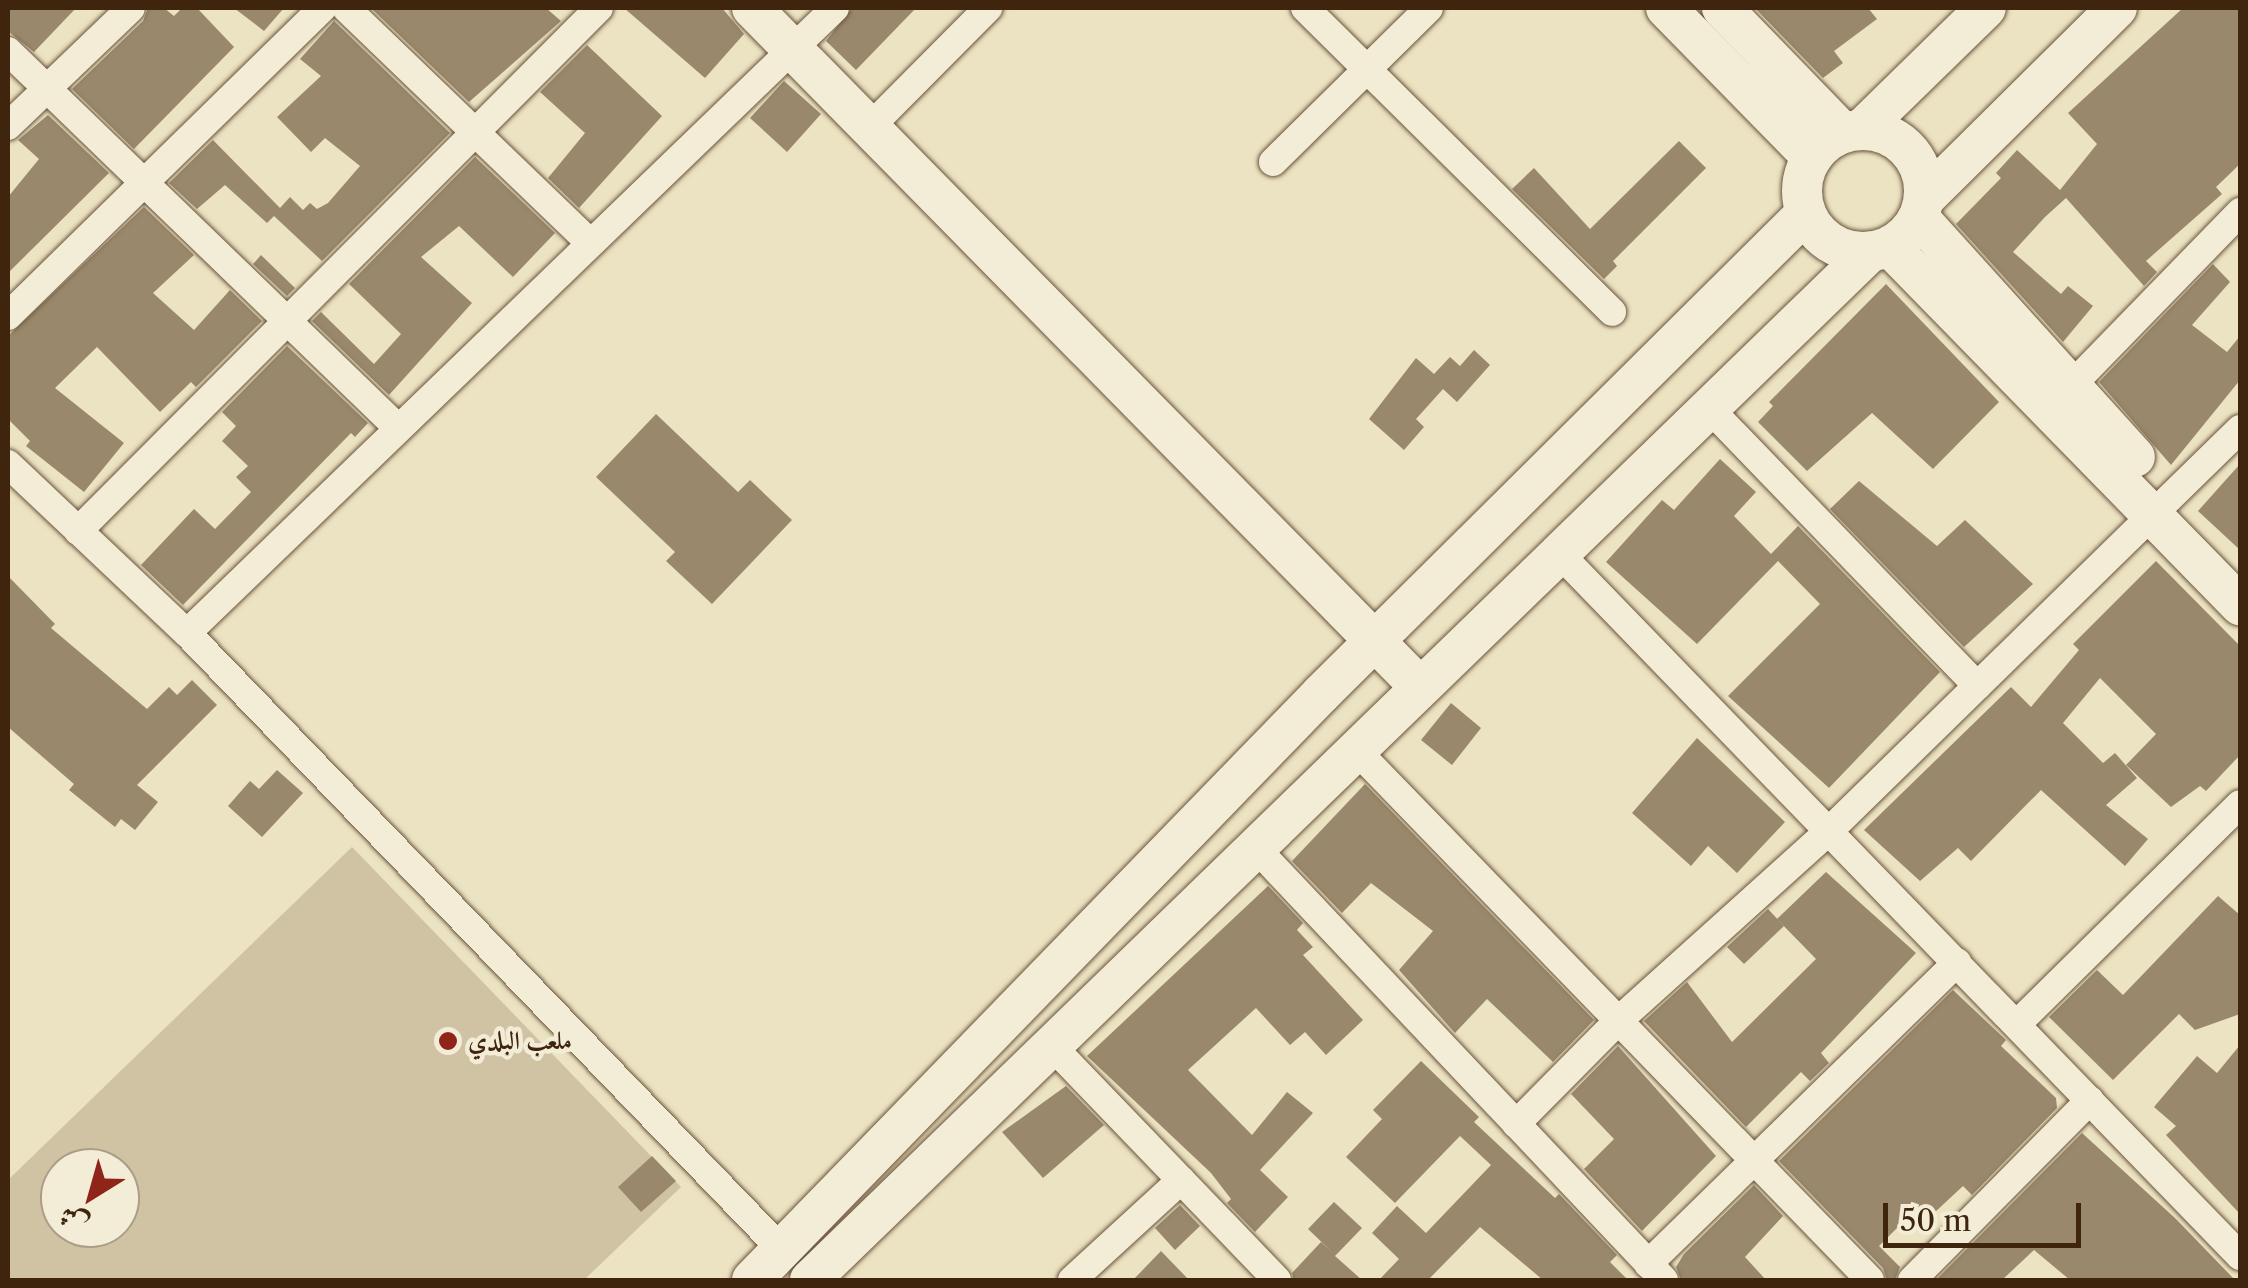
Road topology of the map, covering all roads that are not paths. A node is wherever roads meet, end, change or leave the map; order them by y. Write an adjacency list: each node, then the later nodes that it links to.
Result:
1 (130, 8): 17 (street)
2 (323, 8): 23 (street)
3 (346, 8): 20 (street)
4 (598, 8): 20 (street)
5 (752, 8): 14 (main road)
6 (835, 8): 14 (street)
7 (988, 8): 19 (street)
8 (1305, 8): 16 (street)
9 (1428, 8): 16 (street)
10 (1666, 8): 21 (main road)
11 (1722, 8): 21 (main road)
12 (1986, 8): 21 (main road)
13 (2117, 8): 24 (main road)
14 (794, 50): 19 (main road); 27 (street)
15 (8, 52): 17 (street)
16 (1370, 69): 22 (street); 29 (street)
17 (46, 88): 18 (street); 23 (street)
18 (8, 126)
19 (870, 127): 43 (main road)
20 (476, 133): 27 (street); 31 (street)
21 (1839, 139): 24 (main road); 26 (main road)
22 (1273, 162)
23 (144, 183): 30 (street); 31 (street)
24 (1922, 208): 28 (main road); 32 (main road)
25 (2240, 212): 32 (street)
26 (1806, 214): 28 (main road); 43 (main road)
27 (588, 241): 34 (street)
28 (1880, 250): 33 (main road); 37 (main road)
29 (1612, 312)
30 (8, 316)
31 (288, 321): 34 (street); 38 (street)
32 (2071, 386): 37 (main road)
33 (1707, 406): 39 (main road); 45 (street)
34 (398, 428): 42 (street)
35 (2240, 429): 37 (street)
36 (8, 464): 38 (street)
37 (2163, 505): 40 (main road); 41 (main road); 45 (street)
38 (78, 531): 42 (street)
39 (1556, 550): 44 (main road); 48 (street)
40 (2240, 569)
41 (2240, 605)
42 (187, 634): 58 (street)
43 (1378, 638): 44 (main road); 58 (main road)
44 (1418, 685): 46 (main road)
45 (1977, 686): 48 (street)
46 (1354, 748): 49 (main road); 51 (street)
47 (2236, 817): 52 (street)
48 (1829, 831): 50 (street); 51 (street)
49 (1254, 846): 53 (main road); 55 (street)
50 (1956, 962): 52 (street); 56 (street)
51 (1618, 1020): 55 (street); 56 (street)
52 (2016, 1024): 54 (street)
53 (1051, 1044): 57 (street); 62 (main road)
54 (2090, 1100): 59 (street); 66 (street)
55 (1516, 1124): 60 (street)
56 (1754, 1161): 60 (street); 65 (street)
57 (1181, 1180): 63 (street); 64 (street)
58 (782, 1250): 61 (main road)
59 (2240, 1256)
60 (1656, 1272)
61 (752, 1280)
62 (810, 1280)
63 (1072, 1280)
64 (1277, 1280)
65 (1870, 1280)
66 (1912, 1280)

